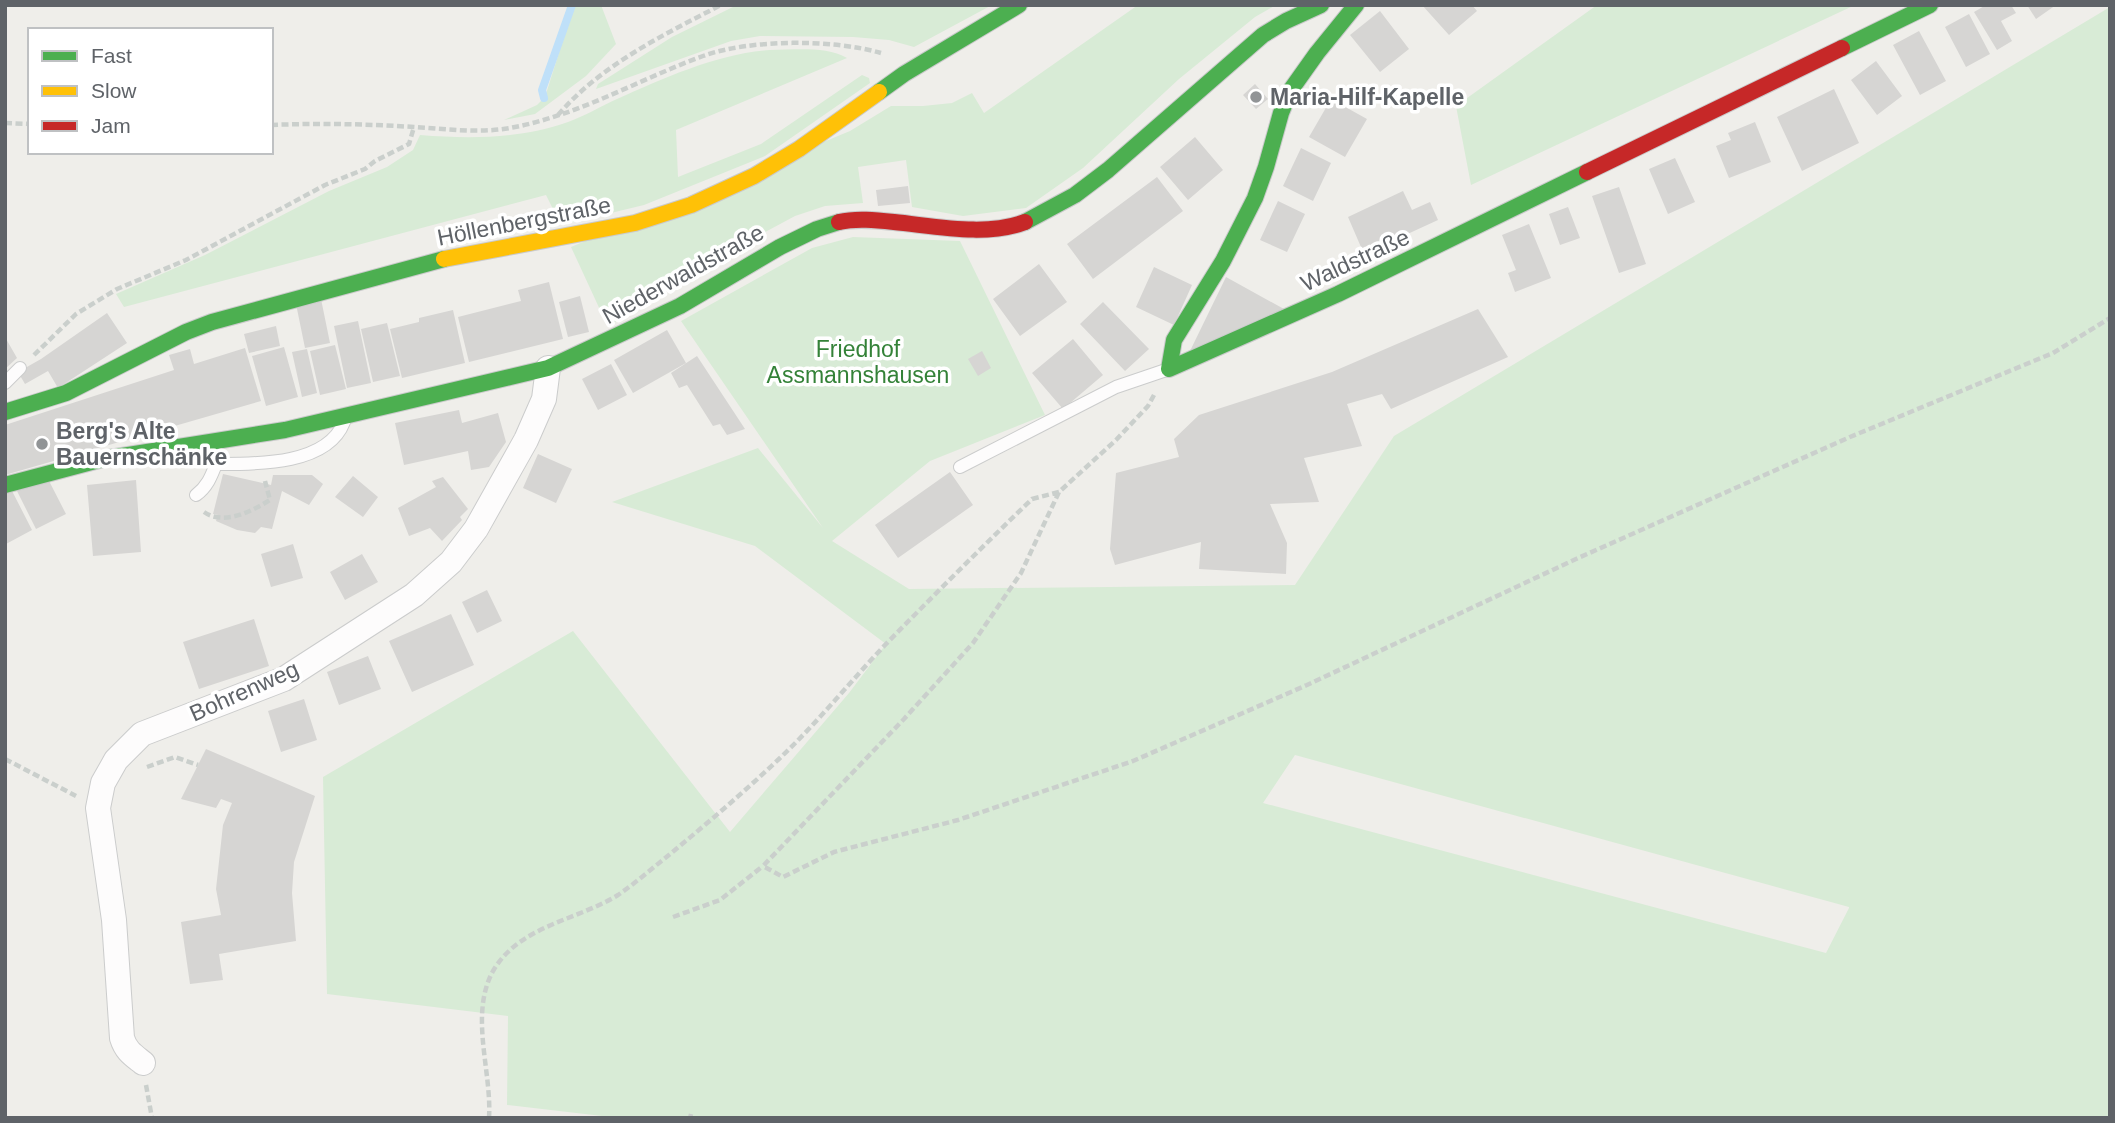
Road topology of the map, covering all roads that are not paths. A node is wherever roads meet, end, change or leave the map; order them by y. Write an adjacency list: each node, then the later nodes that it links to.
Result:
1 (1019, 5): 9 (street, Höllenbergstraße)
2 (1321, 5): 6 (street, Niederwaldstraße)
3 (1356, 5): 7 (street)
4 (1930, 5): 7 (street, Waldstraße)
5 (20, 368): 8 (lane)
6 (548, 368): 10 (street, Niederwaldstraße); 14 (street, Bohrenweg)
7 (1169, 369): 11 (lane)
8 (5, 383)
9 (5, 412)
10 (345, 415): 12 (street, Niederwaldstraße); 13 (lane)
11 (960, 467)
12 (5, 485)
13 (196, 495)
14 (143, 1063)

